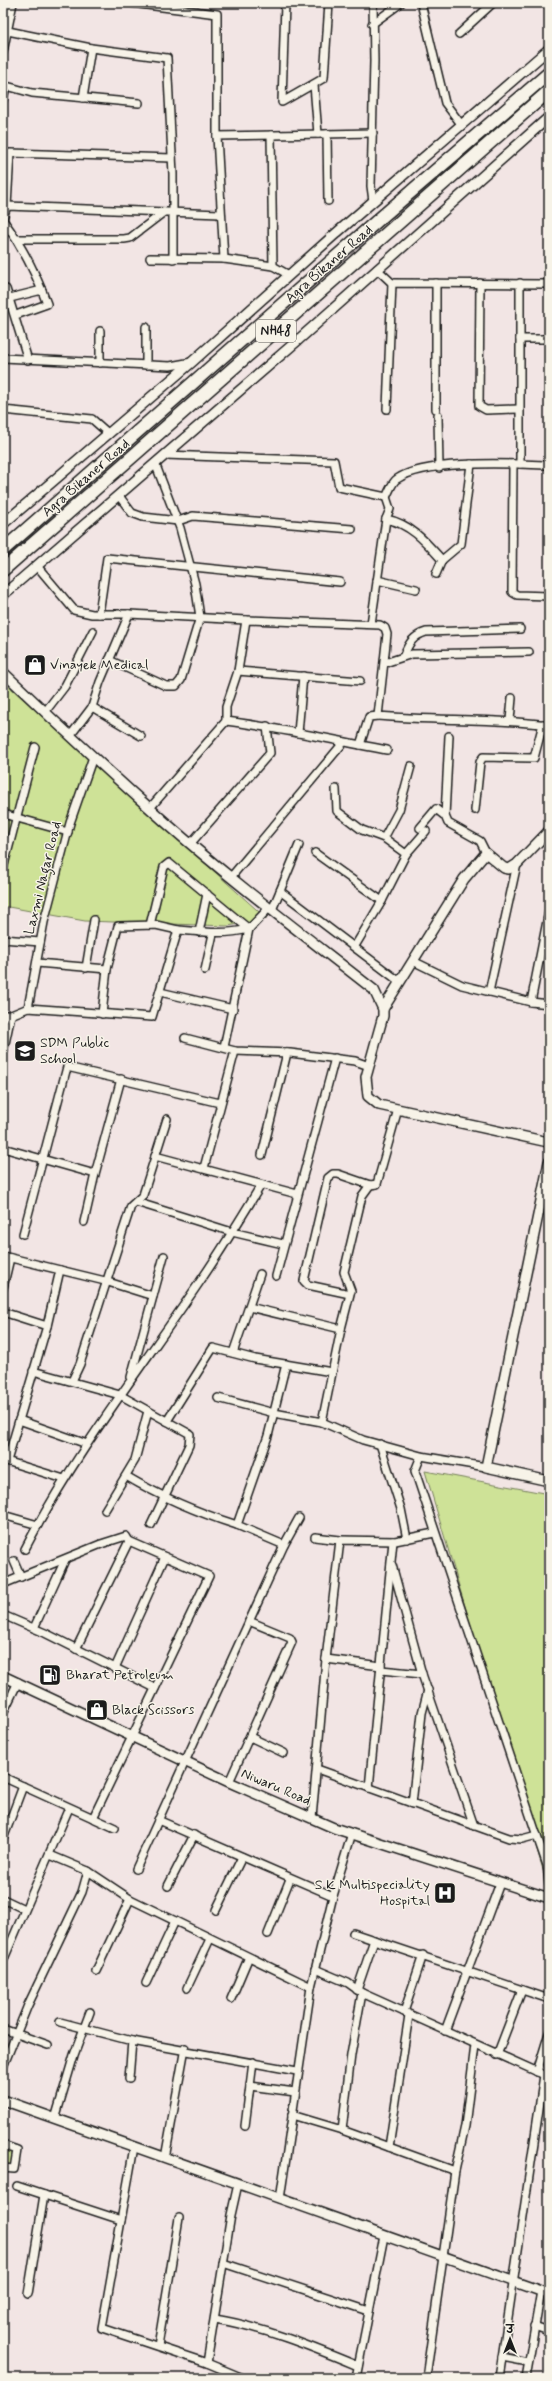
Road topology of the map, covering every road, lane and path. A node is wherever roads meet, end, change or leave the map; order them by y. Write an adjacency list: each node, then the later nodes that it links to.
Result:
1 (13, 3): 10 (street)
2 (131, 3): 28 (street)
3 (285, 3): 17 (street)
4 (328, 3): 17 (street)
5 (373, 3): 9 (street)
6 (401, 3): 9 (street)
7 (421, 3): 23 (street)
8 (493, 3): 11 (street)
9 (372, 24): 24 (street)
10 (5, 31): 12 (street); 14 (street)
11 (459, 34)
12 (91, 48): 19 (street); 29 (street)
13 (549, 49): 23 (street)
14 (3, 52)
15 (549, 73): 78 (highway, NH48)
16 (5, 85): 19 (street); 20 (street)
17 (314, 86): 25 (street)
18 (549, 91): 82 (highway, Agra Bikaner Road / NH48)
19 (83, 98): 21 (street)
20 (3, 100)
21 (139, 103)
22 (549, 117): 42 (street)
23 (461, 124): 31 (street)
24 (373, 133): 26 (street); 31 (street)
25 (318, 134): 26 (street); 27 (street)
26 (326, 134): 30 (street)
27 (271, 135): 28 (street); 41 (street)
28 (217, 136): 35 (street)
29 (172, 158): 32 (street); 34 (street)
30 (328, 201)
31 (373, 201): 43 (street)
32 (7, 206): 33 (street); 36 (street)
33 (164, 212): 34 (street); 37 (street)
34 (173, 212): 35 (street); 39 (street)
35 (220, 214): 40 (street)
36 (3, 219): 37 (street)
37 (17, 239): 50 (street)
38 (150, 258): 39 (street)
39 (174, 259): 40 (street)
40 (224, 259): 41 (street)
41 (273, 266): 43 (street)
42 (377, 269): 44 (street); 66 (street)
43 (289, 275): 59 (street)
44 (392, 283): 45 (street); 62 (street)
45 (436, 283): 46 (street); 71 (street)
46 (480, 283): 47 (street); 64 (street)
47 (520, 283): 48 (street); 55 (street)
48 (549, 284)
49 (3, 288): 51 (street)
50 (42, 290): 51 (street); 52 (street)
51 (10, 298): 52 (street)
52 (16, 315): 58 (street)
53 (146, 327): 61 (street)
54 (100, 331): 60 (street)
55 (520, 339): 56 (street); 64 (street)
56 (549, 339)
57 (3, 358): 58 (street)
58 (28, 360): 60 (street)
59 (192, 362): 61 (street); 65 (street)
60 (100, 363): 61 (street)
61 (146, 365)
62 (387, 409)
63 (3, 410): 65 (street)
64 (519, 410): 69 (street)
65 (109, 434): 76 (street)
66 (165, 455): 67 (street); 73 (street)
67 (155, 463): 72 (street); 75 (street)
68 (471, 464): 69 (street); 71 (street); 79 (street)
69 (516, 464): 70 (street); 88 (street)
70 (549, 465)
71 (439, 468): 73 (street)
72 (119, 496): 75 (street); 80 (street)
73 (386, 497): 74 (street)
74 (386, 519): 79 (street); 84 (street)
75 (178, 521): 77 (street); 81 (street)
76 (3, 524)
77 (352, 529)
78 (3, 550)
79 (442, 560): 83 (street)
80 (37, 566): 87 (street); 89 (street)
81 (190, 566): 85 (street); 89 (street); 91 (street)
82 (3, 570)
83 (436, 574)
84 (377, 580): 86 (street); 93 (street)
85 (340, 582)
86 (416, 589)
87 (3, 595)
88 (549, 596)
89 (99, 614): 90 (street)
90 (129, 614): 91 (street); 98 (street)
91 (200, 617): 92 (street); 98 (street)
92 (246, 620): 93 (street); 100 (street)
93 (371, 624): 99 (street)
94 (520, 629): 97 (street)
95 (94, 631): 106 (street)
96 (529, 652): 97 (street)
97 (404, 655): 99 (street)
98 (109, 660): 105 (street)
99 (385, 663): 107 (street)
100 (238, 671): 102 (street); 109 (street)
101 (3, 672): 106 (street)
102 (303, 676): 103 (street); 112 (street)
103 (360, 682)
104 (512, 698): 108 (street)
105 (92, 707): 113 (street); 114 (street)
106 (45, 712): 113 (street)
107 (378, 716): 108 (street); 117 (street)
108 (510, 720): 110 (street)
109 (226, 721): 111 (street); 123 (street)
110 (546, 724): 124 (street)
111 (267, 726): 112 (street); 131 (street)
112 (298, 733): 116 (street)
113 (70, 736): 120 (street)
114 (141, 736)
115 (449, 736): 126 (street)
116 (343, 743): 117 (street); 138 (street)
117 (360, 745): 119 (street)
118 (35, 747): 127 (street)
119 (387, 750)
120 (93, 757): 123 (street); 129 (street, Laxmi Nagar Road)
121 (411, 766): 130 (street)
122 (336, 789): 130 (street)
123 (150, 808): 131 (street)
124 (475, 810)
125 (3, 814): 127 (street)
126 (445, 816): 134 (street); 135 (street)
127 (16, 818): 129 (street); 137 (street)
128 (549, 831): 136 (street)
129 (68, 832): 151 (street, Laxmi Nagar Road)
130 (384, 838): 135 (street)
131 (191, 843): 138 (street)
132 (299, 845): 139 (street)
133 (314, 853): 141 (street)
134 (486, 853): 136 (street); 153 (street)
135 (406, 854): 141 (street)
136 (517, 864): 160 (street)
137 (3, 869)
138 (231, 877): 142 (street)
139 (280, 891): 142 (street); 152 (street)
140 (207, 894): 145 (street); 146 (street); 148 (street)
141 (382, 901): 152 (street)
142 (270, 909): 146 (street); 165 (street)
143 (549, 911): 161 (street)
144 (94, 920): 155 (street)
145 (150, 925): 147 (street); 156 (street)
146 (249, 929): 149 (street); 164 (street)
147 (178, 930): 148 (street); 159 (street)
148 (199, 932): 149 (street)
149 (213, 934): 157 (street)
150 (3, 939): 151 (street)
151 (40, 942): 154 (street, Laxmi Nagar Road)
152 (355, 946): 158 (street)
153 (413, 961): 158 (street); 160 (street)
154 (36, 963): 155 (street); 163 (street, Laxmi Nagar Road)
155 (86, 968): 156 (street)
156 (107, 969): 167 (street)
157 (205, 970)
158 (400, 982): 165 (street)
159 (160, 992): 164 (street); 167 (street)
160 (490, 992): 161 (street)
161 (531, 1002): 162 (street)
162 (549, 1004)
163 (28, 1008): 167 (street); 168 (street)
164 (233, 1009): 170 (street)
165 (383, 1009): 175 (street)
166 (3, 1014): 168 (street)
167 (102, 1014)
168 (11, 1015): 172 (street)
169 (186, 1038): 170 (street)
170 (224, 1047): 171 (street)
171 (235, 1051): 173 (street); 177 (street)
172 (3, 1053)
173 (287, 1053): 174 (street); 182 (street)
174 (335, 1058): 175 (street); 190 (street)
175 (369, 1066): 178 (street)
176 (121, 1079): 177 (street); 184 (street); 187 (street)
177 (220, 1103): 186 (street)
178 (398, 1109): 180 (street); 189 (street)
179 (167, 1119): 183 (street)
180 (549, 1141)
181 (3, 1148): 184 (street)
182 (262, 1155)
183 (155, 1156): 186 (street); 191 (street)
184 (43, 1158): 187 (street); 194 (street)
185 (549, 1162): 226 (street)
186 (204, 1168): 188 (street)
187 (95, 1174): 192 (street)
188 (261, 1185): 190 (street); 193 (street)
189 (370, 1185): 203 (street); 208 (street)
190 (297, 1194): 195 (street)
191 (136, 1202): 193 (street); 201 (street)
192 (84, 1222)
193 (232, 1232): 195 (street); 214 (street)
194 (23, 1234)
195 (283, 1244): 200 (street)
196 (164, 1256): 204 (street)
197 (7, 1257): 198 (street); 202 (street)
198 (60, 1270): 201 (street); 207 (street)
199 (260, 1274): 205 (street)
200 (276, 1276)
201 (105, 1281): 204 (street); 213 (street)
202 (3, 1288)
203 (351, 1291)
204 (153, 1296): 214 (street)
205 (249, 1307): 208 (street); 209 (street)
206 (3, 1312): 207 (street)
207 (47, 1326): 211 (street)
208 (341, 1329): 212 (street)
209 (233, 1353): 210 (street); 220 (street)
210 (286, 1364): 212 (street); 218 (street)
211 (34, 1371): 213 (street); 219 (street)
212 (332, 1372): 221 (street)
213 (72, 1381): 215 (street)
214 (130, 1381): 215 (street)
215 (120, 1395): 217 (street); 222 (street)
216 (218, 1398): 218 (street)
217 (148, 1411): 220 (street); 227 (street)
218 (274, 1413): 221 (street); 236 (street)
219 (19, 1420): 222 (street); 225 (street)
220 (167, 1421): 230 (street)
221 (322, 1422): 223 (street)
222 (87, 1444): 228 (street)
223 (380, 1444): 224 (street); 239 (street)
224 (421, 1456): 226 (street); 237 (street)
225 (5, 1460): 228 (street)
226 (486, 1467): 229 (street)
227 (126, 1476): 230 (street); 231 (street)
228 (64, 1479): 234 (street)
229 (549, 1481)
230 (163, 1497): 235 (street); 236 (street)
231 (105, 1510)
232 (3, 1515): 234 (street)
233 (299, 1518): 243 (street)
234 (38, 1525): 244 (street)
235 (151, 1525)
236 (237, 1525): 243 (street)
237 (434, 1533): 239 (street); 282 (street)
238 (314, 1537): 240 (street)
239 (407, 1539): 242 (street)
240 (340, 1540): 242 (street); 255 (street)
241 (129, 1541): 245 (street); 246 (street); 254 (street)
242 (393, 1541): 248 (street)
243 (284, 1545): 252 (street)
244 (25, 1549)
245 (165, 1557): 256 (street); 261 (street)
246 (65, 1560): 249 (street); 253 (street)
247 (14, 1561): 249 (street)
248 (392, 1565): 257 (street); 258 (street)
249 (21, 1577): 250 (street)
250 (3, 1584)
251 (3, 1615): 253 (street)
252 (249, 1621): 265 (street); 267 (street)
253 (34, 1628): 254 (street)
254 (76, 1649): 256 (street)
255 (326, 1659): 257 (street); 268 (street)
256 (115, 1668): 261 (street)
257 (381, 1668): 258 (street); 272 (street)
258 (422, 1674): 262 (street)
259 (3, 1676): 260 (street, Niwaru Road)
260 (18, 1682): 263 (street); 264 (street, Niwaru Road)
261 (155, 1688): 264 (street)
262 (428, 1690): 273 (street); 278 (street)
263 (3, 1713)
264 (132, 1736): 267 (street, Niwaru Road); 275 (street)
265 (250, 1737): 266 (street); 270 (street)
266 (284, 1754)
267 (185, 1761): 270 (street, Niwaru Road); 277 (street)
268 (317, 1769): 272 (street); 276 (street)
269 (3, 1777): 271 (street)
270 (229, 1782): 276 (street, Niwaru Road)
271 (23, 1786): 274 (street); 283 (street)
272 (369, 1788): 273 (street)
273 (412, 1804): 278 (street)
274 (69, 1808): 275 (street); 284 (street)
275 (93, 1818): 279 (street)
276 (312, 1818): 280 (street, Niwaru Road)
277 (158, 1820): 281 (street); 286 (street)
278 (474, 1826): 282 (street)
279 (115, 1828)
280 (352, 1833): 289 (street, Niwaru Road); 292 (street)
281 (194, 1836): 285 (street); 291 (street)
282 (537, 1836): 290 (street)
283 (3, 1839)
284 (50, 1855): 287 (street); 296 (street)
285 (242, 1857): 288 (street); 297 (street)
286 (136, 1869)
287 (88, 1871): 295 (street); 323 (street)
288 (290, 1879): 292 (street); 300 (street)
289 (500, 1883): 293 (street, Niwaru Road); 307 (street)
290 (549, 1884)
291 (168, 1886)
292 (333, 1896): 306 (street)
293 (549, 1898)
294 (3, 1899): 296 (street)
295 (130, 1899): 298 (street); 308 (street)
296 (24, 1909): 305 (street)
297 (216, 1910)
298 (175, 1921): 301 (street); 309 (street)
299 (353, 1933): 302 (street)
300 (268, 1934)
301 (210, 1939): 304 (street); 311 (street)
302 (374, 1940): 303 (street); 313 (street)
303 (423, 1955): 307 (street); 317 (street)
304 (248, 1958): 310 (street); 314 (street)
305 (3, 1959)
306 (315, 1969): 310 (street); 313 (street)
307 (467, 1970): 312 (street); 321 (street)
308 (96, 1971)
309 (146, 1983)
310 (311, 1987): 331 (street)
311 (187, 1988)
312 (522, 1990): 315 (street); 328 (street)
313 (360, 1991): 317 (street); 341 (street)
314 (231, 1999)
315 (549, 1999)
316 (90, 2012): 320 (street)
317 (407, 2013): 321 (street); 344 (street)
318 (60, 2022): 320 (street)
319 (3, 2029): 323 (street)
320 (84, 2030): 324 (street); 339 (street)
321 (445, 2031): 326 (street)
322 (549, 2033): 332 (street)
323 (17, 2034): 325 (street); 330 (street)
324 (132, 2040): 327 (street); 334 (street)
325 (48, 2045)
326 (475, 2045): 328 (street); 347 (street)
327 (185, 2048): 329 (street); 345 (street)
328 (497, 2055): 332 (street)
329 (253, 2062): 331 (street); 335 (street)
330 (3, 2067)
331 (297, 2070): 336 (street)
332 (537, 2072): 333 (street)
333 (547, 2076): 357 (street)
334 (129, 2079)
335 (250, 2086): 336 (street); 340 (street)
336 (295, 2092): 338 (street)
337 (3, 2100): 339 (street)
338 (292, 2115): 341 (street); 351 (street)
339 (55, 2119): 343 (street)
340 (245, 2126)
341 (342, 2130): 344 (street)
342 (3, 2145): 346 (street)
343 (134, 2147): 345 (street); 353 (street)
344 (389, 2147): 347 (street)
345 (165, 2158): 348 (street)
346 (3, 2168)
347 (455, 2171): 355 (street)
348 (238, 2184): 351 (street); 356 (street)
349 (17, 2186): 350 (street)
350 (44, 2195): 353 (street); 359 (street)
351 (280, 2199): 354 (street)
352 (179, 2218): 364 (street)
353 (121, 2220): 364 (street)
354 (384, 2236): 355 (street); 360 (street)
355 (443, 2256): 357 (street); 371 (street)
356 (223, 2263): 360 (street); 361 (street)
357 (513, 2281): 358 (street); 365 (street)
358 (545, 2292): 362 (street)
359 (28, 2294)
360 (369, 2311): 368 (street)
361 (215, 2319): 367 (street); 368 (street)
362 (534, 2326): 363 (street); 366 (street)
363 (549, 2331)
364 (158, 2346): 367 (street)
365 (502, 2357): 366 (street); 372 (street)
366 (528, 2362): 373 (street)
367 (207, 2363): 369 (street)
368 (358, 2366): 370 (street)
369 (243, 2378)
370 (356, 2378)
371 (426, 2378)
372 (498, 2378)
373 (526, 2378)

